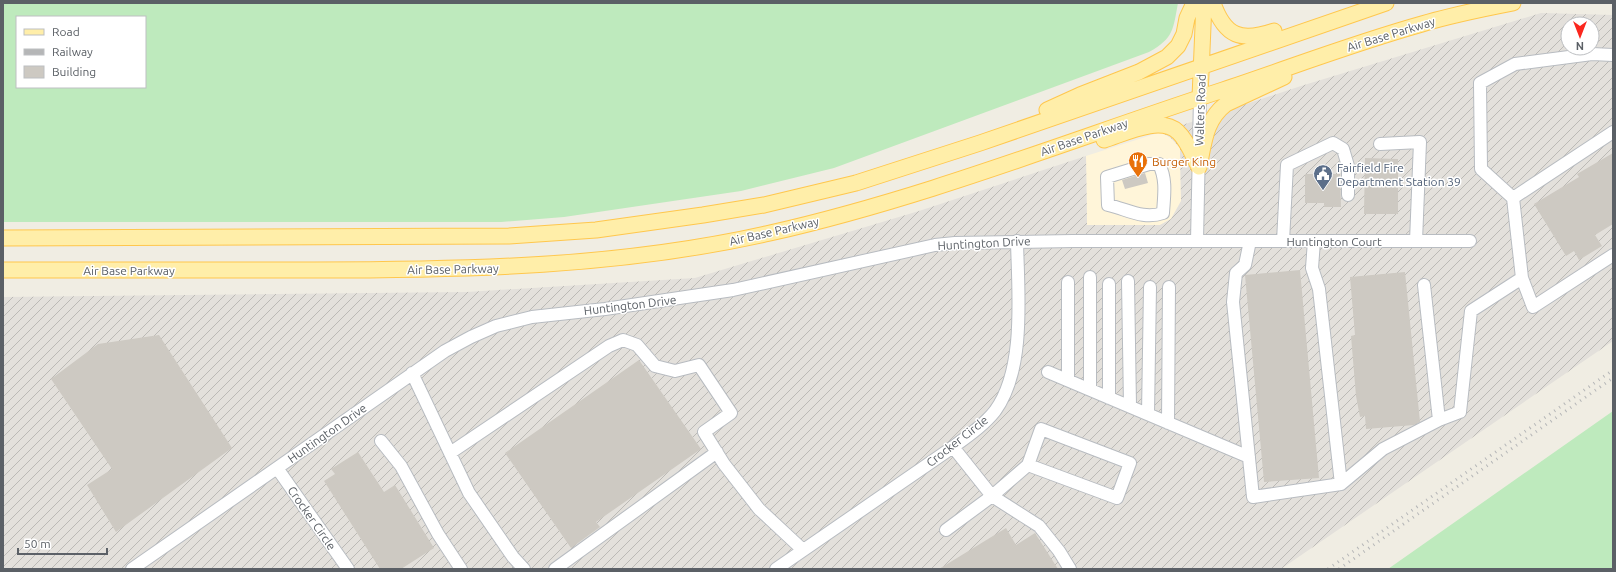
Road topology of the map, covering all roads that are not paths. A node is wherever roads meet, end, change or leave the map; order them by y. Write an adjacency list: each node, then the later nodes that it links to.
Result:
1 (1194, 3): 11 (main road)
2 (1204, 3): 8 (main road, Walters Road)
3 (1213, 3): 5 (main road)
4 (1513, 3): 7 (main road, Air Base Parkway)
5 (1382, 4): 8 (main road)
6 (1613, 55): 16 (street)
7 (1316, 57): 9 (main road, Air Base Parkway); 14 (main road)
8 (1202, 66): 9 (main road, Walters Road); 11 (main road)
9 (1200, 97): 13 (main road, Air Base Parkway); 14 (street, Walters Road)
10 (1613, 132): 16 (street)
11 (980, 142): 18 (main road)
12 (1380, 144): 24 (street)
13 (998, 166): 14 (main road); 27 (main road, Air Base Parkway)
14 (1199, 167): 20 (street, Walters Road)
15 (1348, 195): 22 (street)
16 (1513, 198): 29 (street)
17 (1108, 205): 17 (street)
18 (3, 238)
19 (1017, 241): 20 (street, Huntington Drive); 37 (street, Huntington Drive); 46 (street, Crocker Circle)
20 (1198, 241): 21 (street, Huntington Court)
21 (1250, 241): 22 (street, Huntington Court); 49 (street)
22 (1283, 241): 23 (street, Huntington Court)
23 (1314, 241): 24 (street, Huntington Court); 52 (street)
24 (1416, 241): 25 (street, Huntington Court)
25 (1470, 241)
26 (1613, 255): 29 (street)
27 (3, 270)
28 (1090, 277): 39 (street)
29 (1522, 278): 43 (street)
30 (1128, 281): 41 (street)
31 (1068, 282): 38 (street)
32 (1109, 284): 40 (street)
33 (1424, 284): 43 (street)
34 (1150, 287): 42 (street)
35 (1169, 287): 44 (street)
36 (1048, 372): 38 (street)
37 (412, 373): 48 (street); 51 (street, Huntington Drive)
38 (1068, 380): 39 (street)
39 (1090, 390): 40 (street)
40 (1109, 398): 41 (street)
41 (1130, 406): 42 (street)
42 (1148, 414): 44 (street)
43 (1439, 420): 52 (street)
44 (1168, 422): 49 (street)
45 (381, 441): 58 (street)
46 (953, 446): 53 (street); 55 (street, Crocker Circle)
47 (717, 452): 48 (street); 55 (street); 60 (street)
48 (450, 453): 59 (street)
49 (1249, 457): 52 (street)
50 (1028, 465): 50 (street); 53 (street)
51 (277, 468): 56 (street, Huntington Drive); 57 (street, Crocker Circle)
52 (1341, 484)
53 (992, 496): 54 (street); 62 (street)
54 (946, 530)
55 (803, 550): 61 (street, Crocker Circle)
56 (132, 569)
57 (348, 569)
58 (461, 569)
59 (524, 569)
60 (555, 569)
61 (776, 569)
62 (1070, 569)

